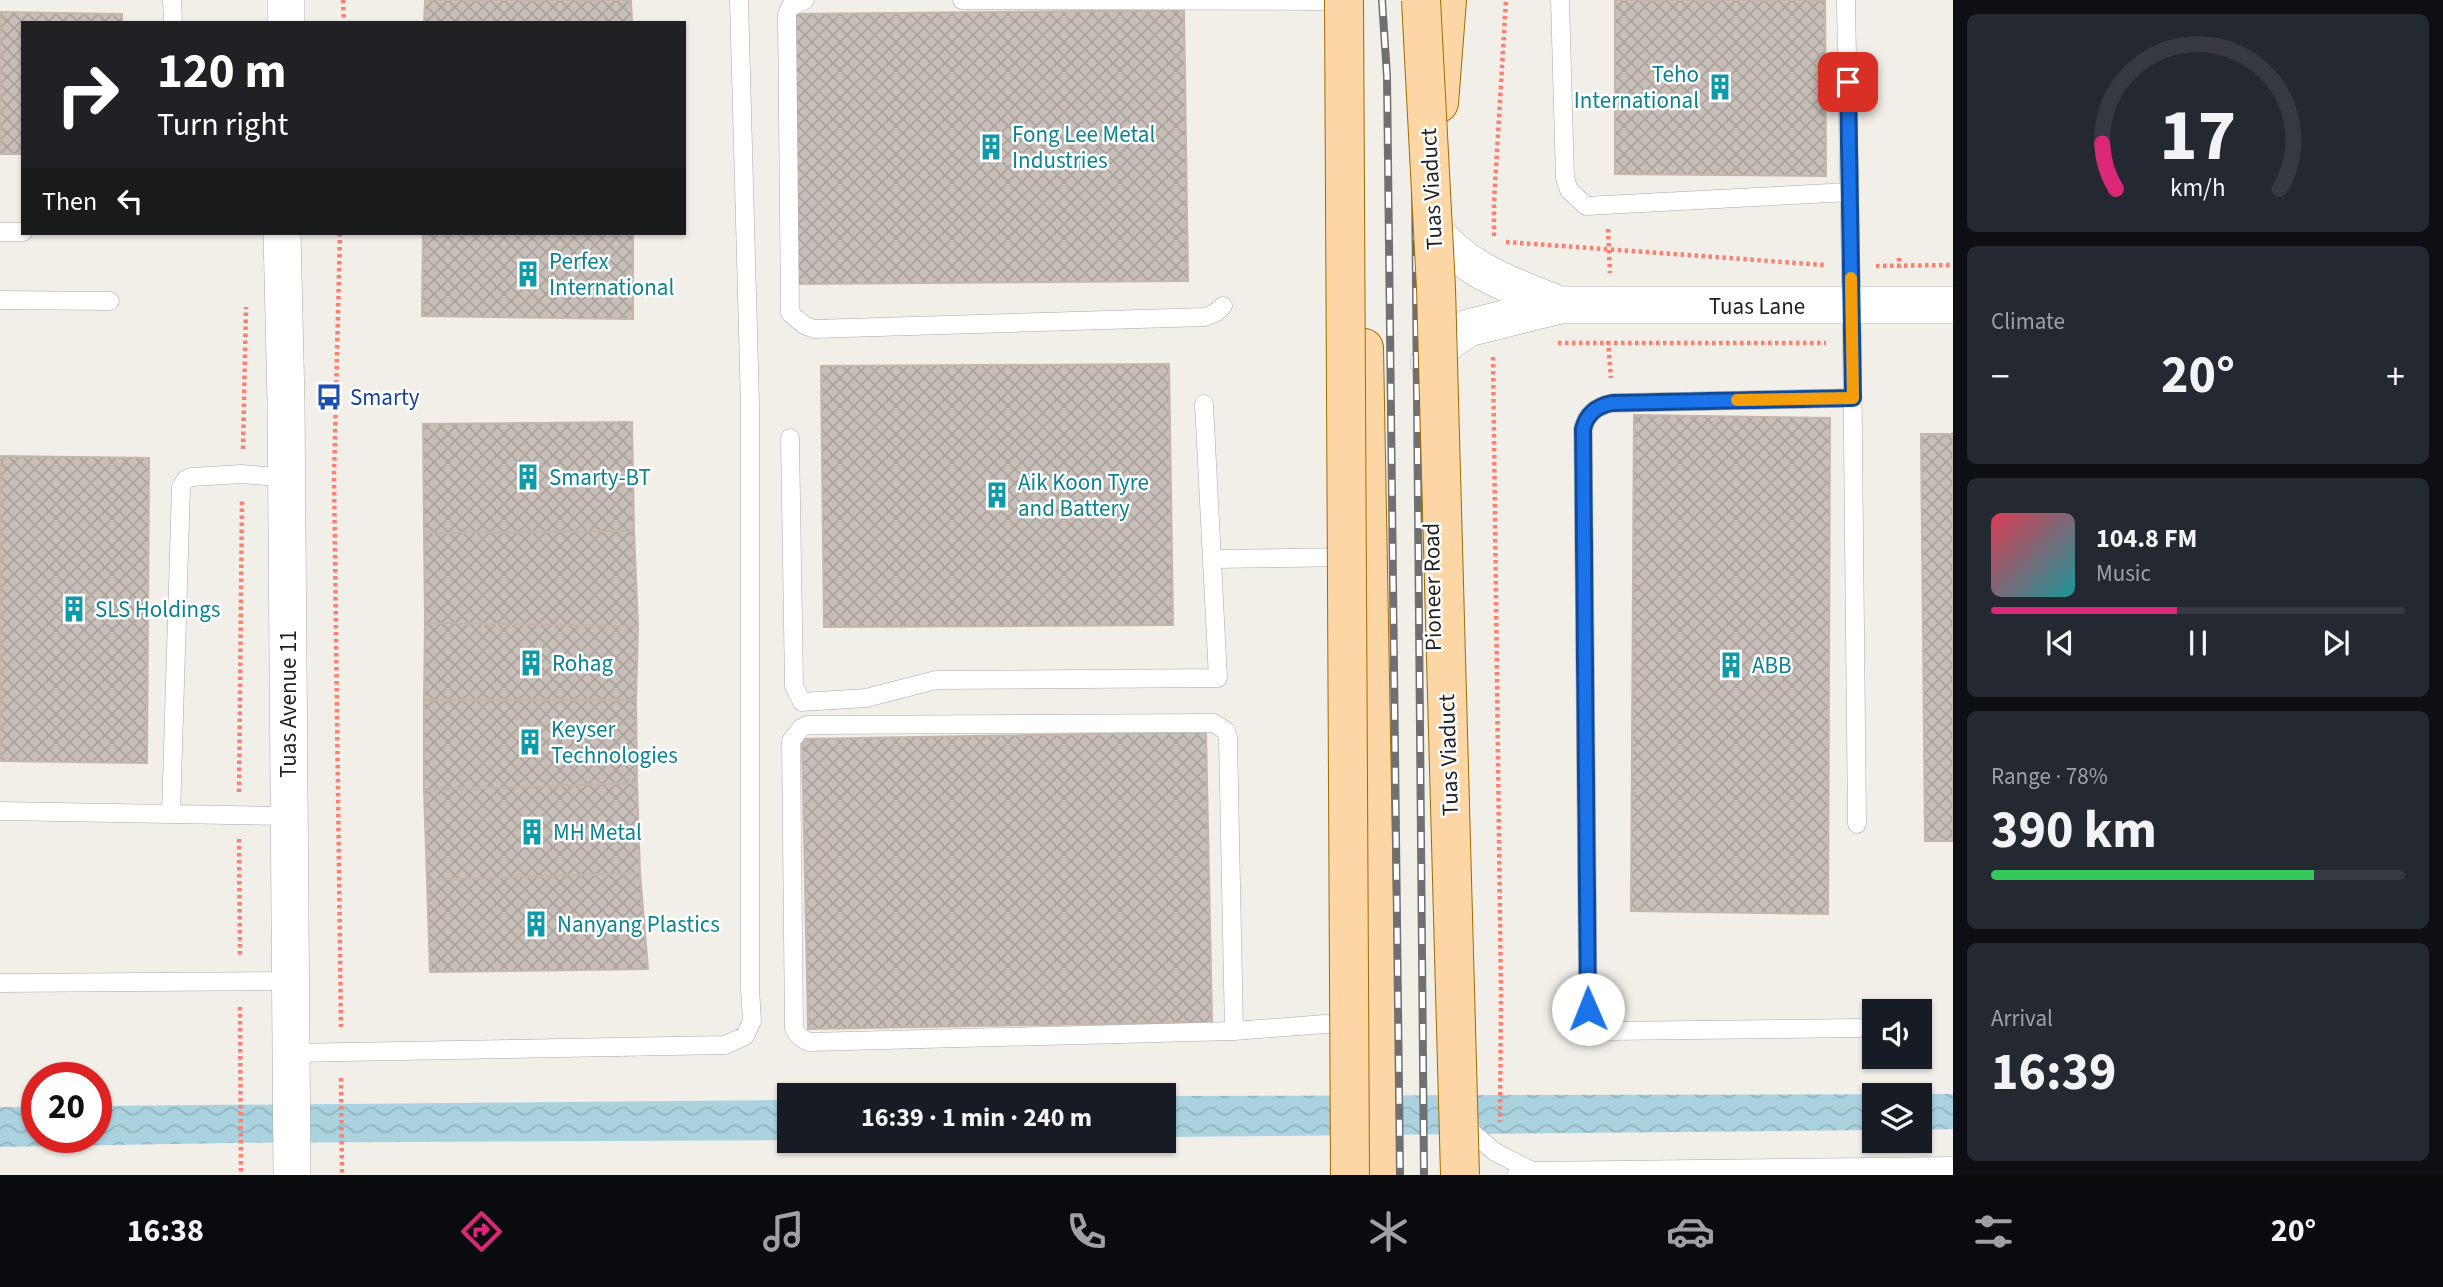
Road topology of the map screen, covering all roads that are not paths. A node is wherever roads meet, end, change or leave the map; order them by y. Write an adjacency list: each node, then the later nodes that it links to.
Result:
1 (172, 0): 11 (lane)
2 (286, 0): 12 (street)
3 (739, 0): 40 (lane)
4 (805, 0): 22 (lane)
5 (962, 0): 6 (lane)
6 (1349, 0): 29 (main road); 46 (main road, bridge)
7 (1421, 0): 49 (main road, Tuas Viaduct, bridge)
8 (1447, 0): 14 (main road, Pioneer Road)
9 (1560, 0): 13 (lane)
10 (1846, 0): 13 (lane)
11 (173, 21)
12 (286, 21)
13 (1850, 192): 23 (lane)
14 (1430, 227): 20 (street, Tuas Lane); 24 (main road, Pioneer Road)
15 (0, 232): 16 (lane)
16 (21, 232)
17 (282, 235): 28 (street, Tuas Avenue 11)
18 (0, 300): 19 (lane)
19 (110, 301)
20 (1560, 305): 23 (street, Tuas Lane); 24 (street, Tuas Lane)
21 (1953, 305): 23 (street, Tuas Lane)
22 (1223, 306)
23 (1852, 306): 25 (lane)
24 (1429, 362): 41 (main road, Pioneer Road)
25 (1853, 398): 34 (lane); 38 (lane)
26 (1204, 404): 30 (lane)
27 (790, 438): 30 (lane)
28 (287, 478): 32 (lane); 33 (street, Tuas Avenue 11)
29 (1369, 557): 30 (lane); 37 (main road)
30 (1212, 559)
31 (0, 811): 32 (lane)
32 (171, 814): 33 (lane)
33 (289, 816): 35 (street, Tuas Avenue 11)
34 (1857, 824)
35 (290, 981): 36 (lane); 40 (street, Tuas Avenue 11)
36 (0, 983)
37 (1377, 1028): 39 (lane); 47 (main road)
38 (1860, 1028)
39 (1234, 1031): 39 (lane)
40 (290, 1053): 45 (street, Tuas Avenue 11)
41 (1442, 1107): 43 (lane); 48 (main road, Pioneer Road)
42 (1953, 1167): 44 (lane)
43 (1524, 1173): 44 (lane)
44 (1563, 1173)
45 (292, 1175)
46 (1350, 1175)
47 (1380, 1175)
48 (1444, 1175)
49 (1460, 1175)

